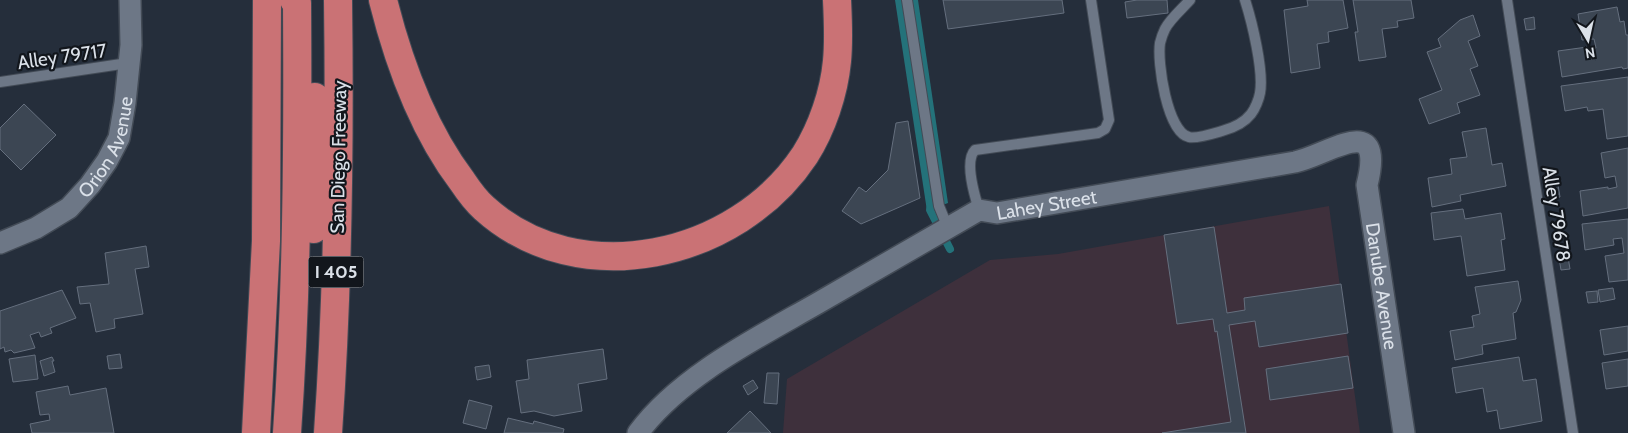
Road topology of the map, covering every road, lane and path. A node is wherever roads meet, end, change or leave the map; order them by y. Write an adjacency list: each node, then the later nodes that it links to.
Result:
1 (130, 0): 13 (street, Orion Avenue)
2 (267, 0): 19 (highway)
3 (294, 0): 20 (highway)
4 (312, 0): 21 (highway)
5 (338, 0): 22 (highway, San Diego Freeway / I 405)
6 (383, 0): 7 (highway)
7 (837, 0)
8 (908, 0): 17 (lane)
9 (1091, 0): 16 (lane)
10 (1245, 0): 12 (lane)
11 (1507, 0): 25 (lane, Alley 79678)
12 (1186, 2)
13 (128, 63): 14 (lane, Alley 79717); 18 (street, Orion Avenue)
14 (0, 82)
15 (1362, 142): 16 (street, Lahey Street); 24 (street, Danube Avenue)
16 (979, 210): 17 (street, Lahey Street)
17 (948, 228): 23 (street, Lahey Street)
18 (0, 243)
19 (256, 433)
20 (287, 433)
21 (303, 433)
22 (328, 433)
23 (638, 433)
24 (1404, 433)
25 (1573, 433)

